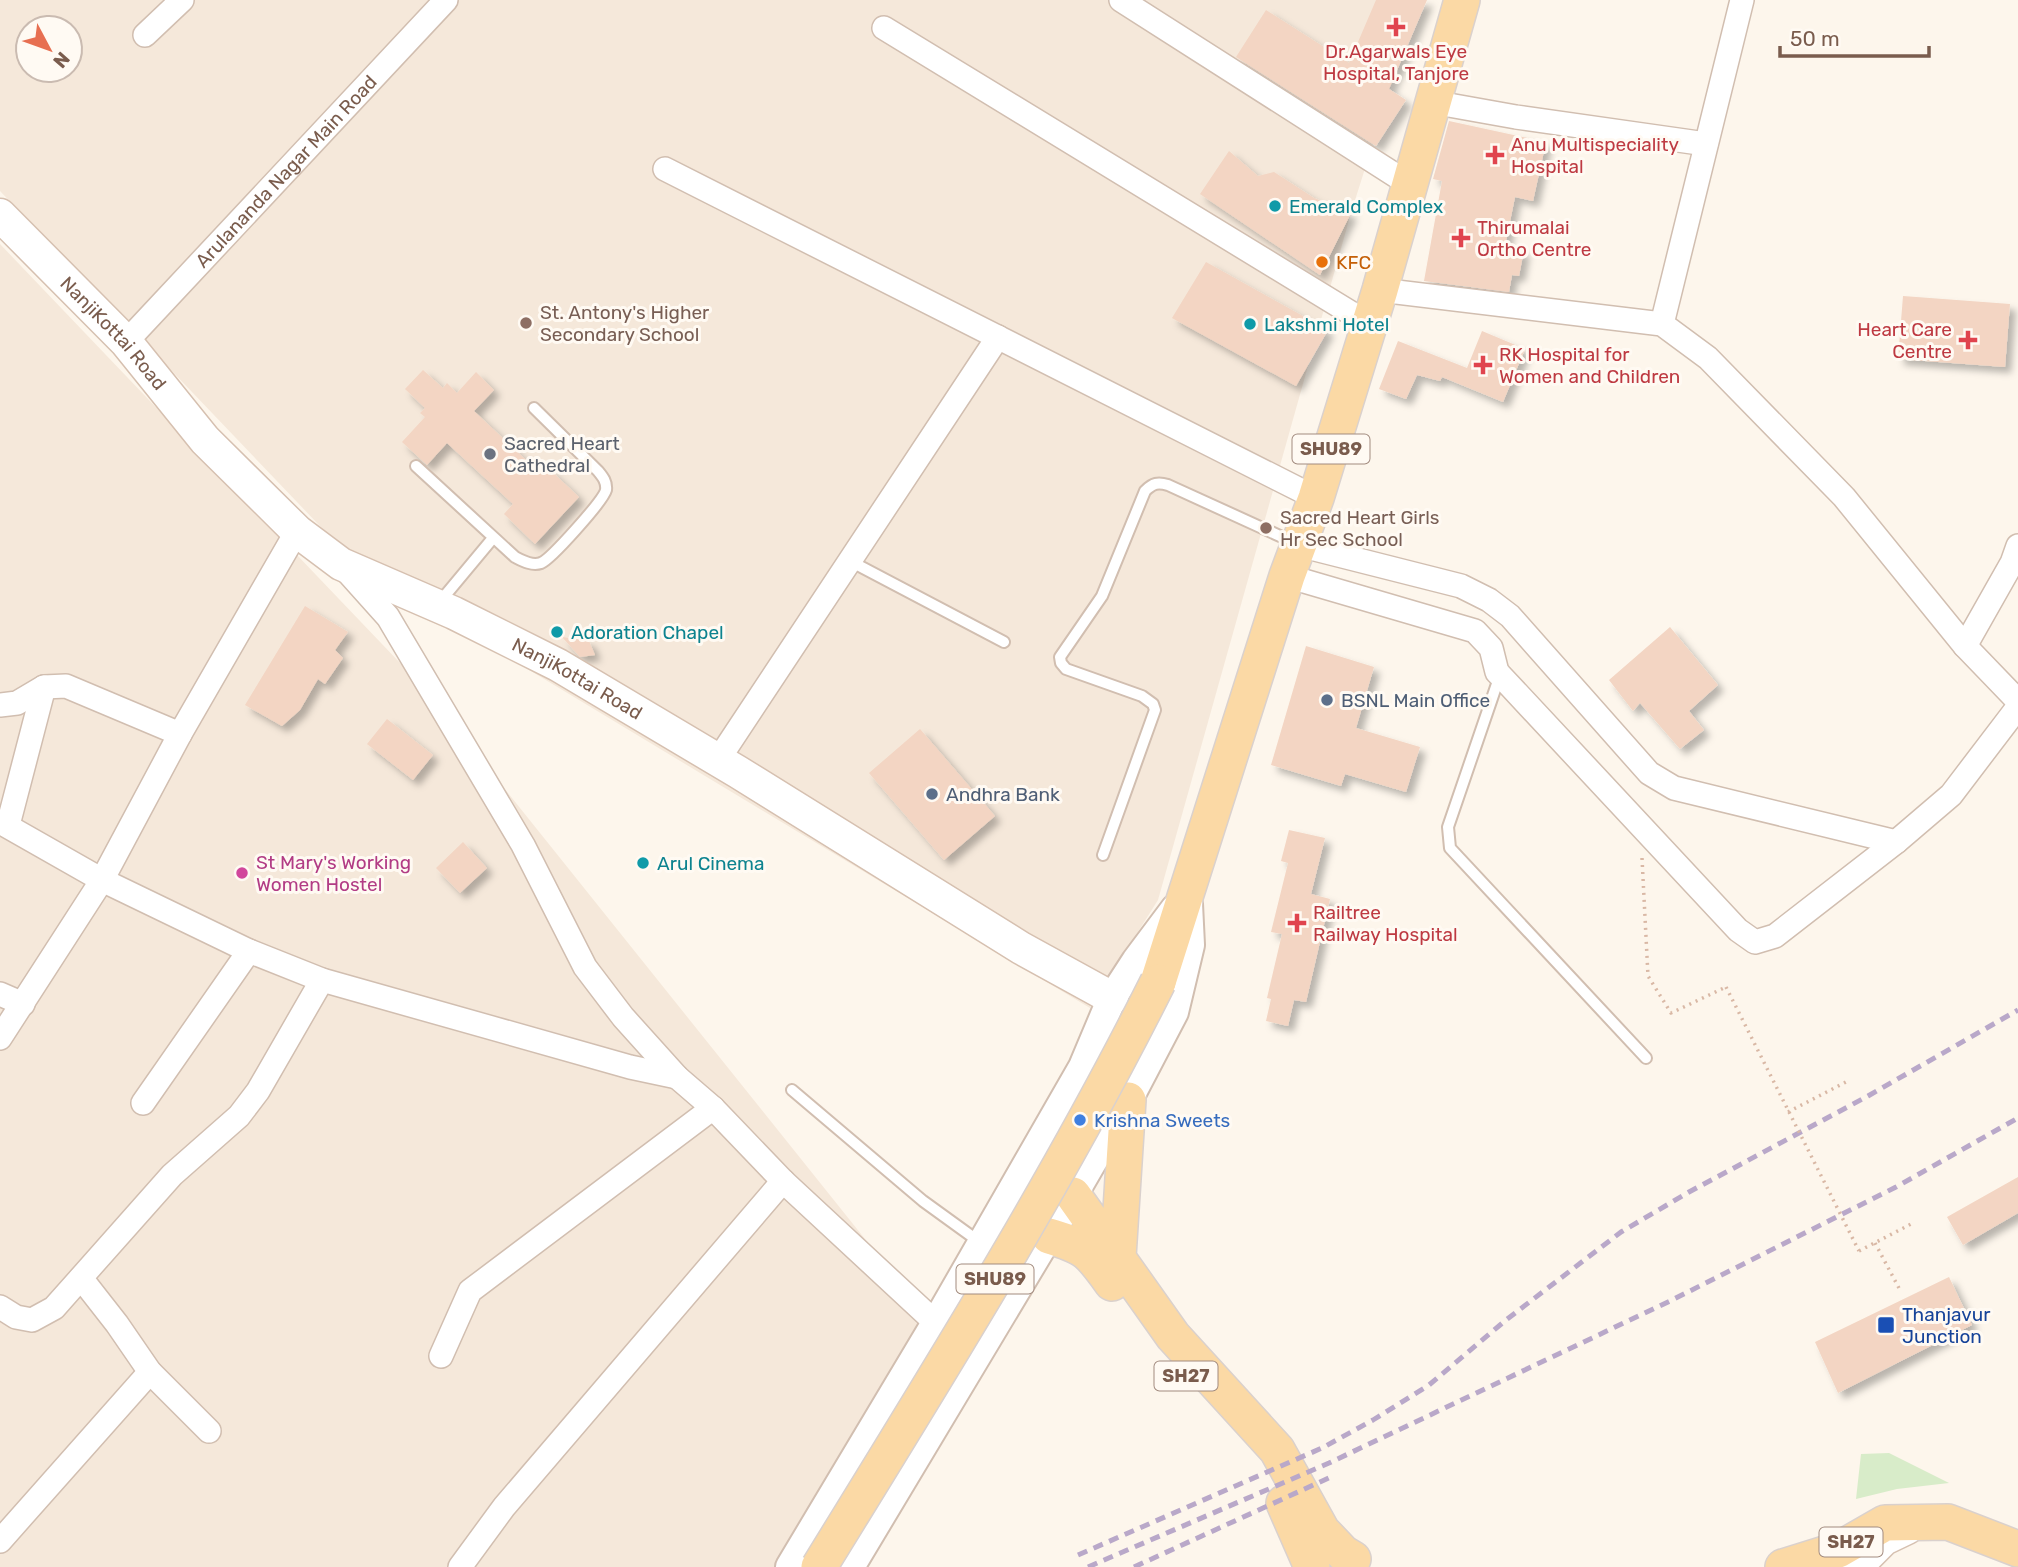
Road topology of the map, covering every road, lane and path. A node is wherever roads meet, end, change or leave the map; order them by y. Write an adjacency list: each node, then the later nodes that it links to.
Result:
1 (182, 0): 7 (street)
2 (446, 0): 17 (street, Arulananda Nagar Main Road)
3 (1121, 0): 11 (street)
4 (1742, 0): 9 (street)
5 (1456, 2): 8 (main road, SHU89)
6 (884, 28): 14 (street)
7 (145, 36)
8 (1432, 102): 9 (street); 11 (main road, SHU89)
9 (1706, 144): 15 (street)
10 (665, 169): 16 (street)
11 (1409, 184): 13 (main road, SHU89)
12 (0, 215): 17 (main road, NanjiKottai Road)
13 (1380, 290): 14 (main road, SHU89); 15 (street)
14 (1369, 324): 20 (main road, SHU89)
15 (1662, 324): 29 (street)
16 (998, 337): 20 (street); 24 (street)
17 (126, 342): 21 (main road, NanjiKottai Road)
18 (534, 408): 22 (lane)
19 (416, 466): 22 (lane)
20 (1316, 498): 25 (main road, SHU89)
21 (297, 531): 26 (main road, NanjiKottai Road); 35 (street)
22 (492, 538): 27 (lane)
23 (2018, 546): 29 (street)
24 (850, 561): 28 (lane); 36 (street)
25 (1293, 561): 30 (street); 39 (street); 40 (lane); 42 (main road, SHU89)
26 (341, 564): 27 (main road, NanjiKottai Road); 50 (street)
27 (436, 606): 36 (main road, NanjiKottai Road)
28 (1004, 642)
29 (1965, 646): 32 (street)
30 (1500, 675): 38 (street); 49 (lane)
31 (44, 687): 33 (street); 35 (street); 37 (street)
32 (2018, 701)
33 (0, 705)
34 (2018, 707): 39 (street)
35 (180, 734): 41 (street)
36 (718, 760): 46 (main road, NanjiKottai Road)
37 (4, 824): 41 (street)
38 (1641, 827): 39 (street); 56 (path, bridge)
39 (1896, 842)
40 (1103, 855)
41 (102, 880): 43 (street); 47 (street)
42 (1187, 894): 46 (street); 53 (street); 78 (main road, SHU89, bridge)
43 (249, 951): 44 (street); 54 (street)
44 (321, 980): 50 (street); 64 (street)
45 (0, 995): 47 (street)
46 (1112, 998): 61 (street)
47 (23, 1004): 48 (street)
48 (0, 1038)
49 (1646, 1058)
50 (677, 1077): 55 (street)
51 (1846, 1082): 56 (path)
52 (792, 1090): 61 (lane)
53 (1129, 1100): 58 (street); 63 (main road)
54 (143, 1103)
55 (713, 1108): 57 (street); 69 (street)
56 (1788, 1112): 62 (path, bridge)
57 (783, 1181): 67 (street); 76 (street)
58 (1073, 1195): 60 (street); 63 (main road, SH27)
59 (1913, 1223): 62 (path)
60 (1049, 1236): 68 (street); 80 (main road, SH27)
61 (981, 1243): 67 (street)
62 (1875, 1243): 65 (path)
63 (1118, 1257): 75 (main road, SH27)
64 (81, 1278): 66 (street); 70 (street)
65 (1900, 1290)
66 (0, 1307)
67 (936, 1323): 68 (street); 77 (street)
68 (981, 1349): 79 (street)
69 (441, 1356)
70 (150, 1372): 71 (street); 73 (street)
71 (209, 1431)
72 (1896, 1528): 74 (main road); 81 (main road, SH27); 82 (main road)
73 (0, 1541)
74 (2018, 1549)
75 (1353, 1565)
76 (460, 1567)
77 (790, 1567)
78 (819, 1567)
79 (850, 1567)
80 (1312, 1567)
81 (1783, 1567)
82 (1856, 1567)

